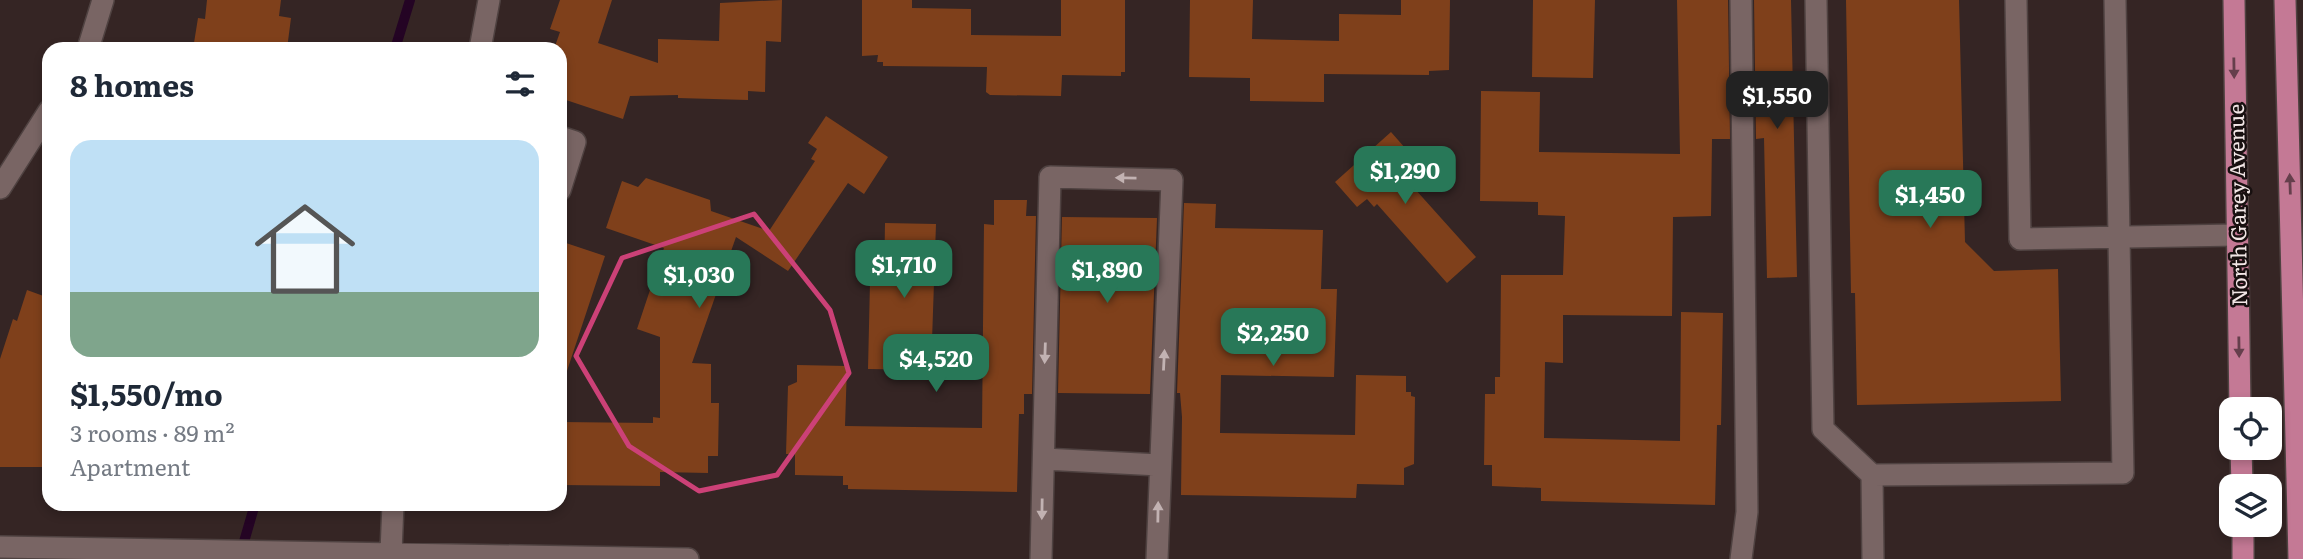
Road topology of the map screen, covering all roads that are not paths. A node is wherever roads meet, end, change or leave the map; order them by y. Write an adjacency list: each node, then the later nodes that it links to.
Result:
1 (103, 0): 9 (street)
2 (489, 0): 10 (street)
3 (1741, 0): 29 (street)
4 (1816, 0): 20 (street)
5 (2016, 0): 16 (street)
6 (2115, 0): 16 (street)
7 (2234, 0): 15 (main road, North Garey Avenue, one-way to 15)
8 (2285, 0): 32 (main road, one-way to 8)
9 (90, 42)
10 (481, 42)
11 (42, 122): 14 (street)
12 (567, 139): 13 (street)
13 (567, 168)
14 (0, 188)
15 (2236, 235): 16 (street); 17 (main road, North Garey Avenue, one-way to 17)
16 (2120, 238): 20 (street)
17 (2240, 397)
18 (1044, 459): 19 (street); 19 (street, one-way to 18); 27 (street, one-way to 27)
19 (1159, 465): 28 (street, one-way to 19)
20 (1872, 475): 30 (street)
21 (393, 511): 24 (street)
22 (2243, 537): 31 (main road)
23 (0, 547): 24 (street)
24 (391, 552): 25 (street)
25 (504, 557): 26 (street)
26 (688, 559)
27 (1041, 559)
28 (1157, 559)
29 (1741, 559)
30 (1873, 559)
31 (2243, 559)
32 (2299, 559)

